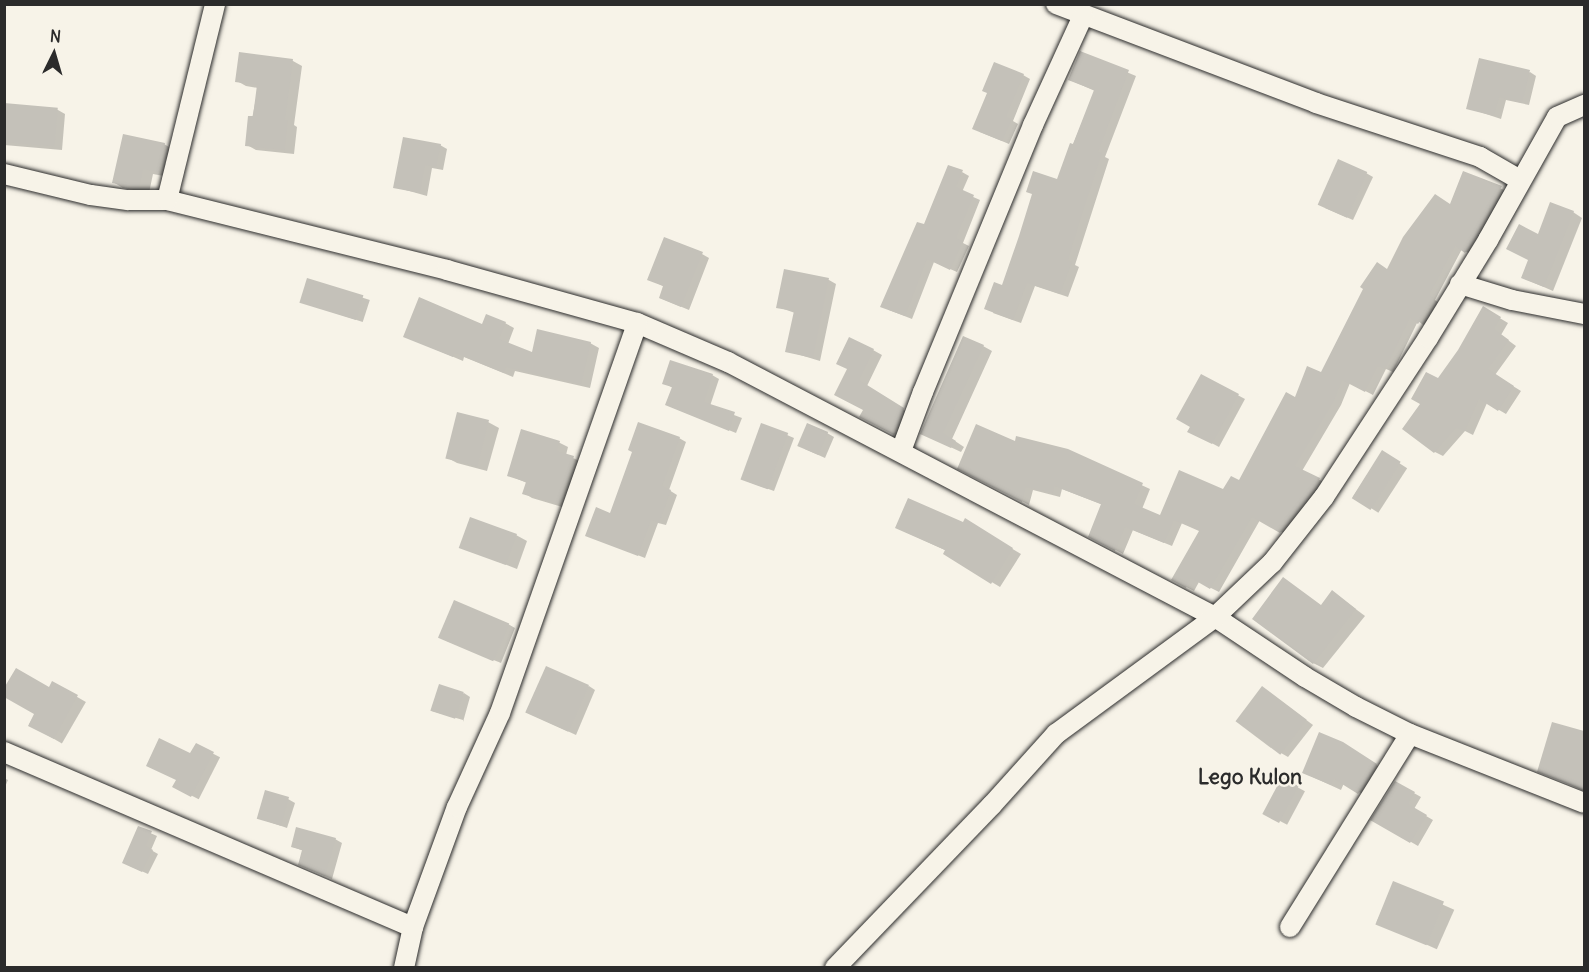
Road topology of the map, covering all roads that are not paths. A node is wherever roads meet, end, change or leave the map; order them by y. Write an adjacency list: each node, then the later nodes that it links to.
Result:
1 (215, 4): 7 (street)
2 (1056, 4): 3 (street)
3 (1083, 16): 6 (street); 11 (street)
4 (1584, 105): 6 (street)
5 (4, 174): 7 (street)
6 (1520, 180): 8 (street)
7 (167, 200): 10 (street)
8 (1460, 284): 9 (street); 12 (street)
9 (1584, 314)
10 (637, 323): 11 (street); 16 (street)
11 (901, 451): 12 (street)
12 (1215, 617): 13 (street); 19 (street)
13 (1410, 734): 15 (street); 17 (street)
14 (4, 752): 16 (street)
15 (1584, 804)
16 (413, 927): 18 (street)
17 (1290, 927)
18 (404, 968)
19 (835, 968)

